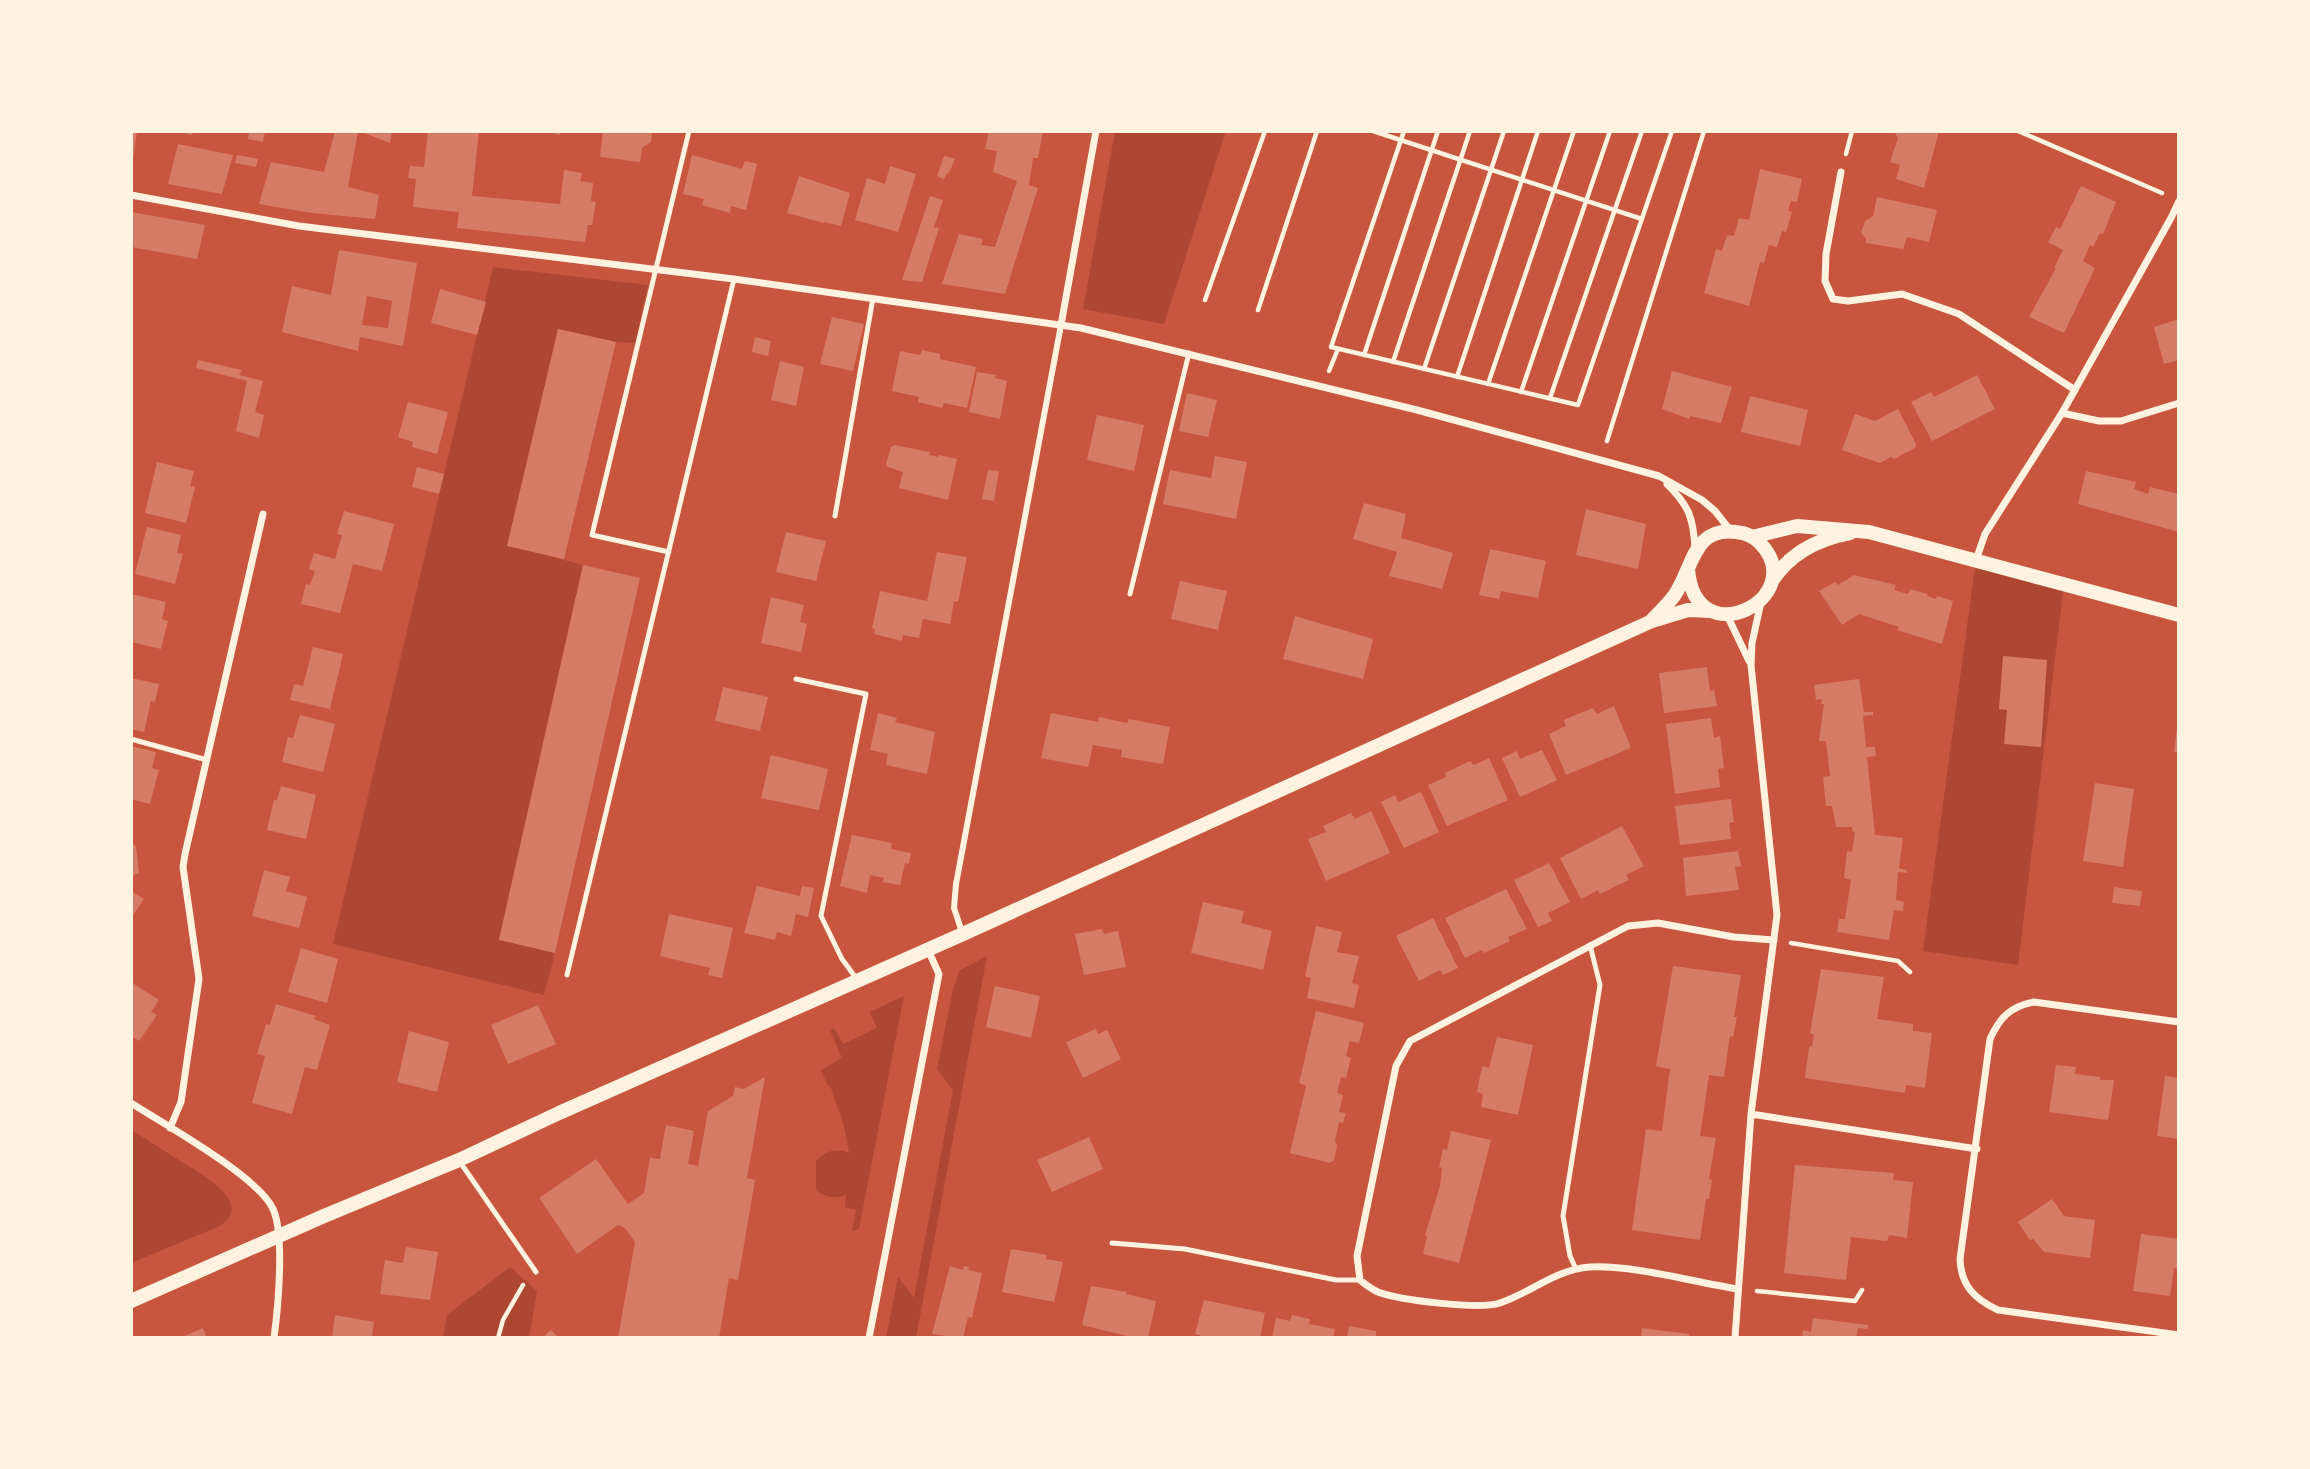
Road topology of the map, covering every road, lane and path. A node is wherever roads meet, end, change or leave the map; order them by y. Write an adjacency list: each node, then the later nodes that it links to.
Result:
1 (689, 131): 30 (lane)
2 (1096, 131): 35 (street)
3 (1265, 131): 33 (path)
4 (1317, 131): 34 (path)
5 (1373, 131): 17 (path)
6 (1404, 131): 17 (path)
7 (1438, 131): 18 (path)
8 (1470, 131): 19 (path)
9 (1504, 131): 20 (path)
10 (1538, 131): 22 (path)
11 (1574, 131): 23 (path)
12 (1610, 131): 26 (path)
13 (1642, 131): 28 (path)
14 (1672, 131): 29 (path)
15 (1704, 131): 47 (path)
16 (2018, 131): 25 (path)
17 (1401, 140): 18 (path); 37 (path)
18 (1432, 150): 19 (path); 37 (path)
19 (1460, 160): 20 (path); 38 (path)
20 (1491, 170): 22 (path); 39 (path)
21 (1841, 172): 42 (street)
22 (1522, 180): 23 (path); 40 (path)
23 (1553, 190): 26 (path); 41 (path)
24 (131, 195): 30 (street)
25 (2166, 195)
26 (1586, 201): 28 (path); 43 (path)
27 (2179, 201): 42 (street)
28 (1615, 211): 29 (path); 44 (path)
29 (1642, 219): 44 (path)
30 (655, 269): 31 (street); 55 (lane)
31 (734, 279): 32 (street); 55 (lane)
32 (873, 298): 35 (street); 50 (lane)
33 (1205, 300)
34 (1258, 310)
35 (1061, 325): 36 (street); 69 (street)
36 (1189, 353): 47 (street); 59 (lane)
37 (1364, 355): 38 (path)
38 (1393, 362): 39 (path)
39 (1424, 369): 40 (path)
40 (1457, 377): 41 (path)
41 (1488, 384): 43 (path)
42 (2075, 390): 46 (street)
43 (1521, 392): 44 (path)
44 (1550, 398)
45 (2179, 403): 46 (street)
46 (2062, 413): 56 (street)
47 (1601, 460): 48 (street)
48 (1659, 476): 51 (street); 54 (street)
49 (263, 514): 68 (street)
50 (835, 516)
51 (1730, 531): 53 (main road); 54 (main road)
52 (1861, 531): 53 (main road); 56 (main road); 58 (main road)
53 (1752, 537): 58 (main road)
54 (1696, 549): 57 (main road)
55 (669, 552): 74 (lane)
56 (1976, 560): 63 (main road)
57 (1688, 569): 61 (main road); 64 (main road)
58 (1771, 582): 60 (main road)
59 (1130, 594)
60 (1761, 602): 62 (main road); 65 (street)
61 (1711, 611): 62 (main road); 64 (main road)
62 (1727, 615): 65 (street)
63 (2179, 615)
64 (1651, 621): 69 (main road)
65 (1751, 665): 70 (street)
66 (796, 679): 75 (lane)
67 (131, 739): 68 (lane)
68 (207, 760): 79 (street)
69 (963, 934): 72 (main road)
70 (1774, 940): 71 (street); 73 (path); 78 (street)
71 (1590, 945): 84 (lane); 86 (street)
72 (928, 950): 75 (main road); 93 (street)
73 (1910, 972)
74 (567, 975)
75 (858, 981): 81 (main road)
76 (2179, 1021): 80 (street)
77 (131, 1103): 79 (street)
78 (1751, 1114): 80 (street); 87 (street)
79 (170, 1128): 82 (street)
80 (1977, 1149): 90 (street)
81 (459, 1160): 82 (main road); 85 (lane)
82 (278, 1238): 89 (main road); 91 (street)
83 (1112, 1243): 86 (lane)
84 (1576, 1269): 86 (street); 87 (street)
85 (536, 1272): 92 (path)
86 (1360, 1280)
87 (1738, 1289): 88 (path); 94 (street)
88 (1862, 1290)
89 (131, 1301)
90 (2179, 1335)
91 (274, 1338)
92 (498, 1338)
93 (869, 1338)
94 (1735, 1338)

